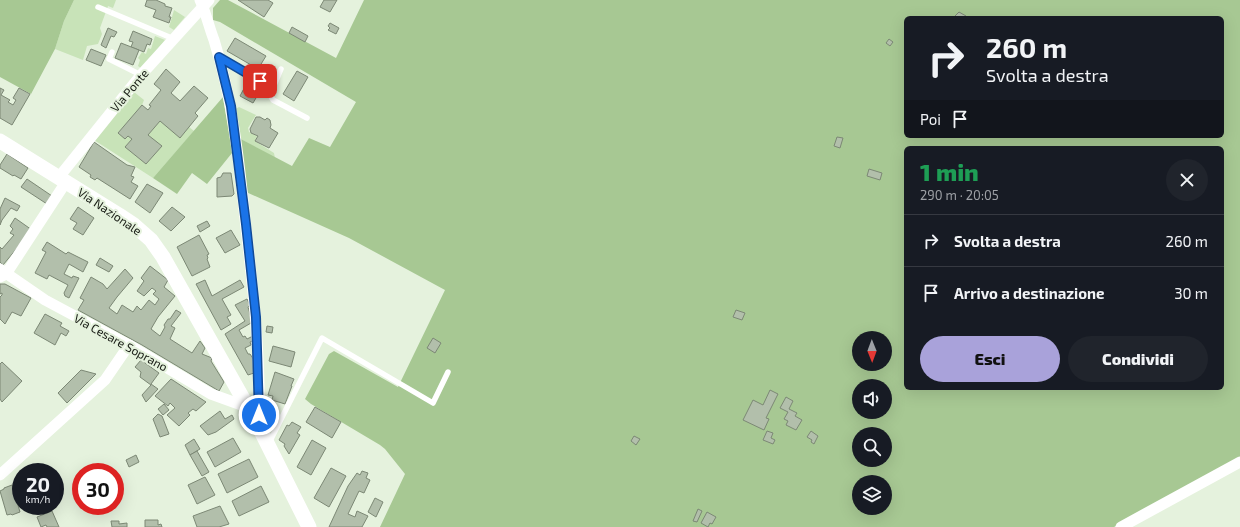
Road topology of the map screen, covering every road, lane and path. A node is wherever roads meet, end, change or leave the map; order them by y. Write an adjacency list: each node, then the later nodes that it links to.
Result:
1 (204, 2): 3 (street, Via Ponte); 5 (street)
2 (98, 8): 3 (lane)
3 (174, 39): 7 (street, Via Ponte)
4 (112, 52): 7 (lane)
5 (219, 57): 8 (lane); 16 (street)
6 (281, 69): 8 (lane)
7 (141, 75): 11 (street, Via Ponte)
8 (273, 89): 9 (lane)
9 (307, 118)
10 (0, 141): 11 (main road, Via Nazionale)
11 (63, 180): 12 (street, Via Ponte); 15 (main road, Via Nazionale)
12 (2, 273): 13 (street, Via Cesare Soprano)
13 (129, 345): 15 (street, Via Cesare Soprano); 19 (street)
14 (448, 372): 17 (lane)
15 (247, 407): 16 (main road, Via Nazionale)
16 (259, 428): 17 (main road, Via Nazionale)
17 (268, 445): 20 (main road, Via Nazionale)
18 (1240, 462): 21 (street)
19 (0, 475)
20 (309, 527)
21 (1121, 527)

